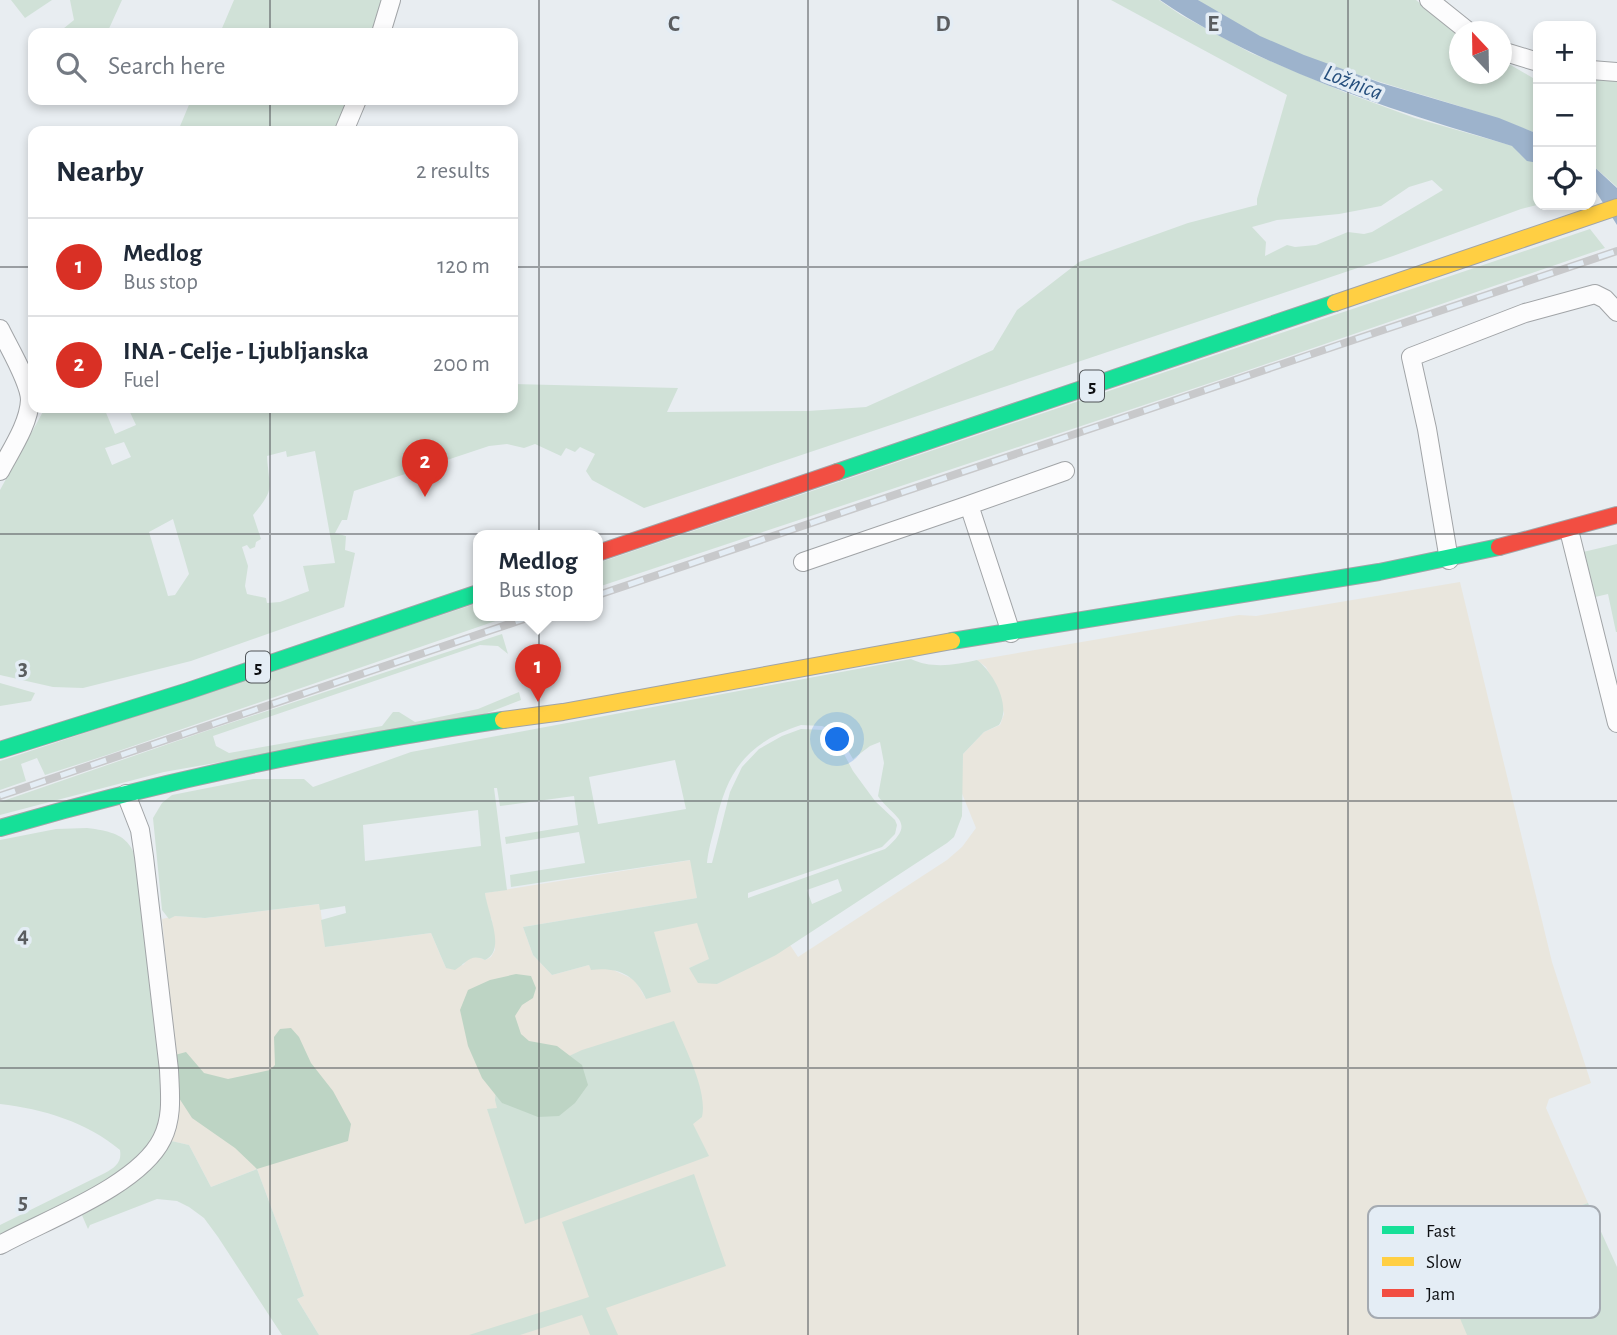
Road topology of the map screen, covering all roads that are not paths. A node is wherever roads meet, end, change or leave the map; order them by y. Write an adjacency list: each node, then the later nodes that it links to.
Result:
1 (391, 0): 4 (street)
2 (1429, 0): 3 (street)
3 (1455, 21)
4 (382, 28)
5 (1512, 54): 6 (street)
6 (1533, 60)
7 (1596, 70): 8 (street)
8 (1617, 72)
9 (355, 105): 10 (street)
10 (346, 126)
11 (1617, 207): 21 (street, 5)
12 (1617, 312): 22 (street)
13 (0, 329): 14 (street)
14 (28, 388)
15 (28, 408): 16 (street)
16 (0, 471)
17 (1065, 471): 18 (street)
18 (969, 505): 23 (street); 25 (street)
19 (1617, 515): 20 (street)
20 (1569, 530): 22 (street); 26 (street)
21 (603, 551)
22 (1449, 560): 25 (street)
23 (803, 562)
24 (473, 595): 27 (street, 5)
25 (1011, 633): 30 (street)
26 (1617, 723)
27 (36, 739): 28 (street, 5); 29 (street, 5)
28 (0, 741)
29 (0, 750)
30 (125, 794): 31 (street); 32 (street)
31 (0, 828)
32 (0, 1245)

